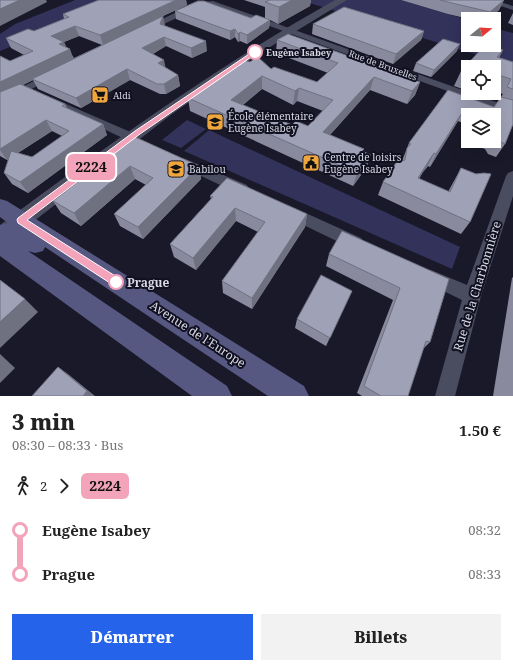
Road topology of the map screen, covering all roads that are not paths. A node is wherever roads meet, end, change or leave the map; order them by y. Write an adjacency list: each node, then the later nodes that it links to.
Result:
1 (342, 0): 4 (street)
2 (486, 0): 3 (street)
3 (513, 8)
4 (286, 32): 5 (street, Rue de Bruxelles); 9 (street, Rue de Bruxelles); 10 (street, Rue de Bruxelles); 11 (street)
5 (136, 34)
6 (62, 70): 7 (street)
7 (26, 89): 8 (street); 11 (street)
8 (0, 102)
9 (513, 112)
10 (513, 119)
11 (134, 140): 17 (street)
12 (168, 155): 14 (street)
13 (513, 176): 20 (street, Rue de la Charbonnière)
14 (257, 196)
15 (278, 206): 18 (street)
16 (0, 207): 17 (main road, Avenue de l'Europe)
17 (7, 231): 21 (main road, Avenue de l'Europe); 22 (main road, Avenue de l'Europe)
18 (368, 248)
19 (416, 270): 20 (street)
20 (472, 296): 23 (street, Rue de la Charbonnière)
21 (217, 396)
22 (294, 396)
23 (445, 396)

